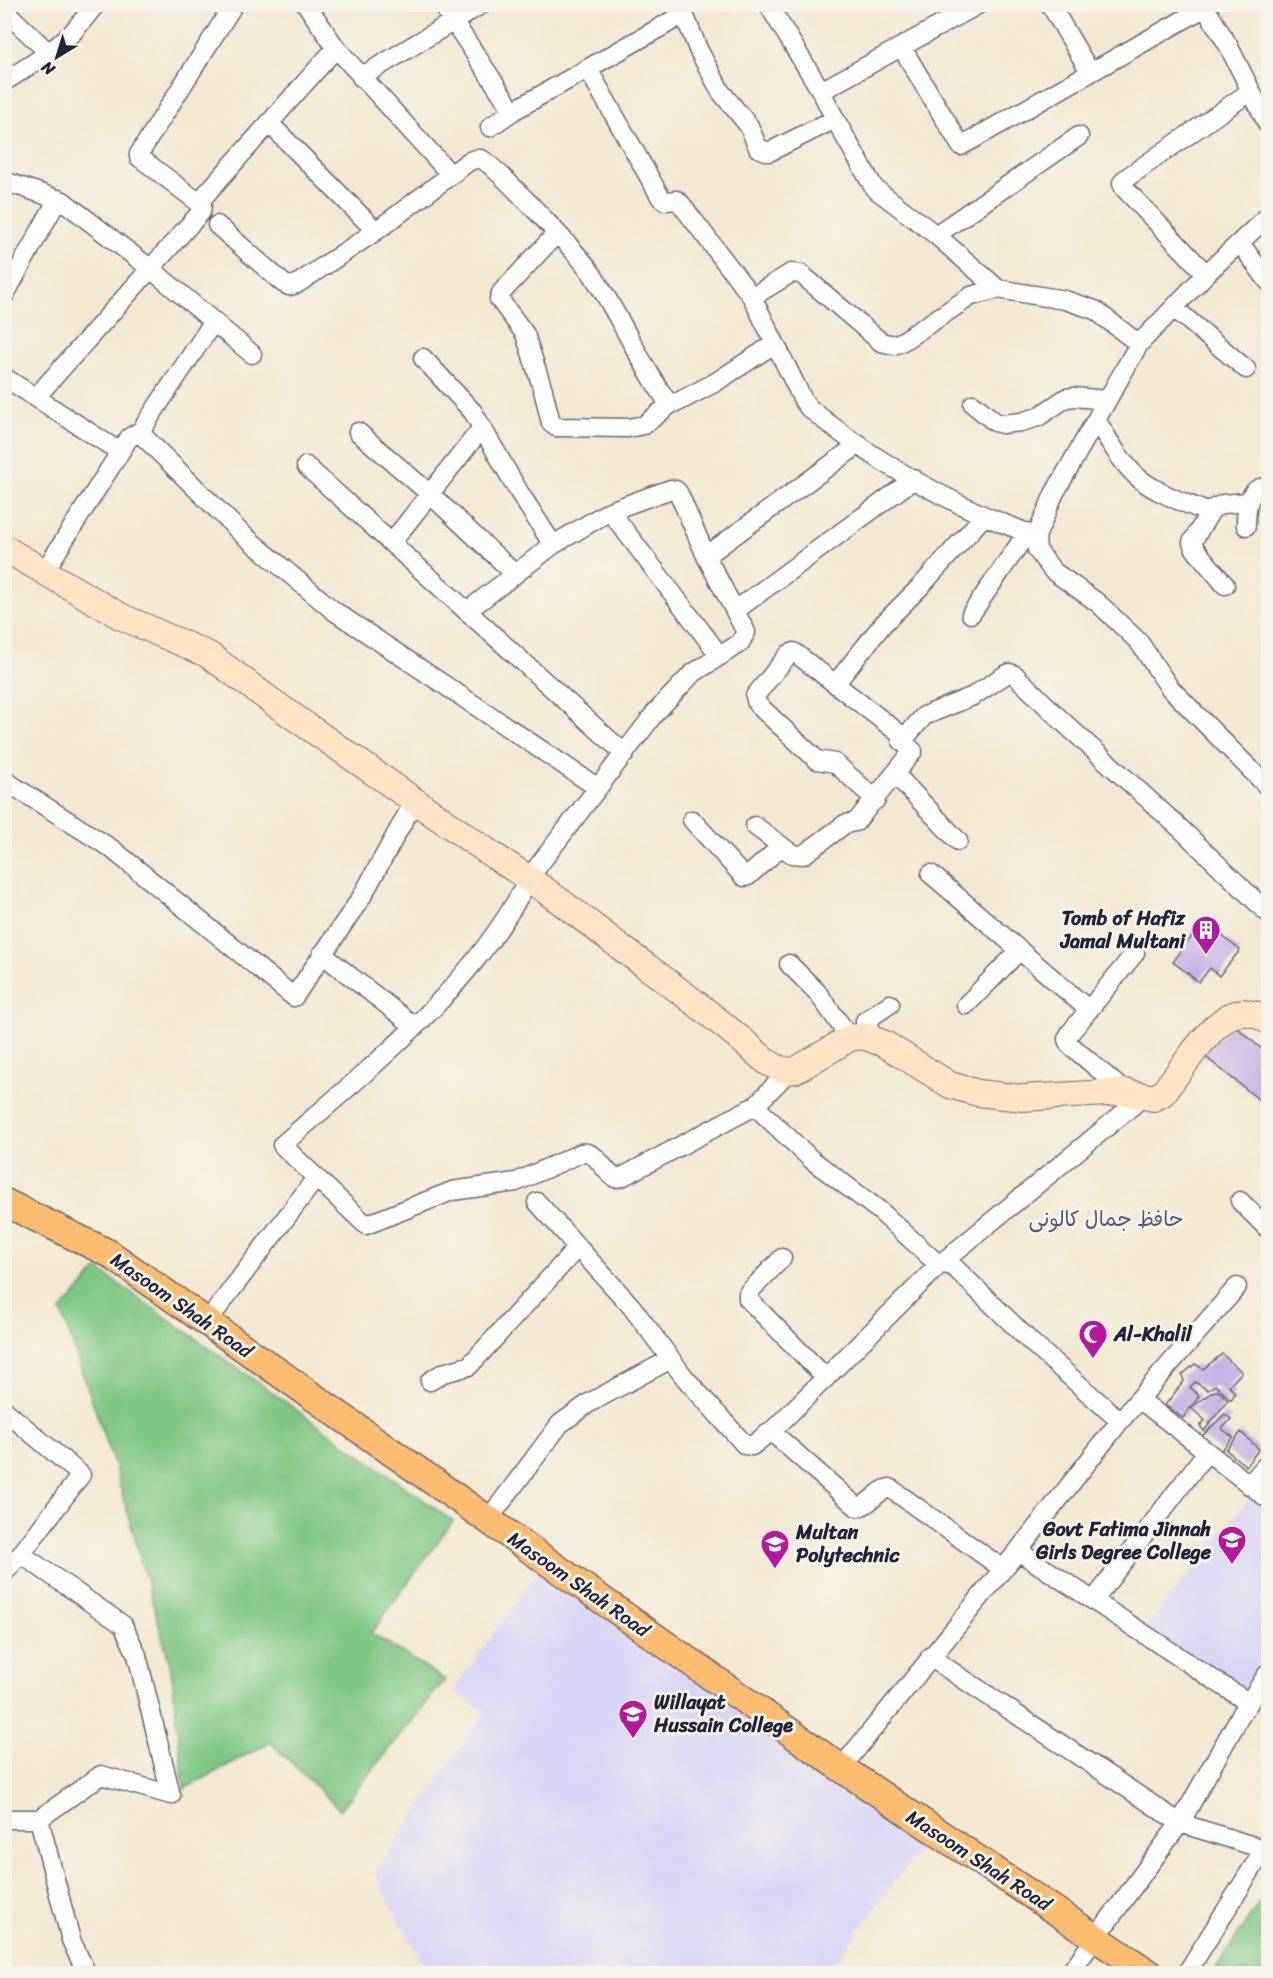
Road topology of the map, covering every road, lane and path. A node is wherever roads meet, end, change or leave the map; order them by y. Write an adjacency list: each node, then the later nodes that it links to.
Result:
1 (96, 4): 15 (street)
2 (234, 4): 31 (street)
3 (306, 4): 13 (street)
4 (442, 4): 12 (street)
5 (482, 4): 12 (street)
6 (768, 4): 20 (street)
7 (979, 4): 14 (street)
8 (1050, 4): 17 (street)
9 (1203, 6): 17 (street); 21 (street)
10 (682, 9): 16 (street); 23 (street)
11 (4, 10): 15 (street)
12 (454, 21): 18 (street); 22 (street)
13 (336, 48): 18 (street); 24 (street)
14 (902, 48): 17 (street); 20 (street)
15 (49, 53): 19 (street)
16 (588, 69): 22 (street); 43 (street)
17 (1090, 72)
18 (361, 77): 28 (street)
19 (4, 82)
20 (821, 91): 23 (street)
21 (1251, 91): 25 (street); 39 (street)
22 (513, 111): 26 (street)
23 (835, 119): 36 (street)
24 (269, 123): 31 (street); 34 (street)
25 (1269, 125)
26 (490, 128)
27 (1079, 136): 36 (street)
28 (451, 175): 34 (street); 35 (street)
29 (4, 181): 30 (street)
30 (58, 199): 38 (street); 42 (street)
31 (199, 202): 38 (street)
32 (1269, 216): 37 (street)
33 (217, 225): 34 (street)
34 (376, 231)
35 (557, 233): 54 (street); 54 (street)
36 (936, 235): 41 (street)
37 (1240, 243): 39 (street); 40 (street)
38 (151, 269): 45 (street); 52 (street)
39 (1206, 274): 44 (street)
40 (1269, 281)
41 (998, 289): 43 (street); 47 (street)
42 (4, 296)
43 (752, 297): 46 (street)
44 (1174, 308): 47 (street); 50 (street)
45 (214, 321): 48 (street); 58 (street)
46 (774, 344): 54 (street); 60 (street)
47 (1139, 344): 53 (street)
48 (252, 354)
49 (423, 357): 57 (street)
50 (1246, 369)
51 (4, 377): 52 (street)
52 (36, 397): 61 (street)
53 (1106, 400): 55 (street); 56 (street)
54 (672, 403)
55 (973, 404)
56 (1096, 420): 68 (street); 71 (street)
57 (481, 429): 65 (street); 73 (street)
58 (142, 430): 61 (street); 89 (street)
59 (358, 432): 65 (street)
60 (859, 444): 63 (street); 75 (street)
61 (120, 452): 76 (street)
62 (306, 466): 72 (street)
63 (914, 479): 69 (street); 80 (street)
64 (1269, 487): 66 (street)
65 (430, 494): 72 (street); 77 (street)
66 (1247, 502): 68 (street); 70 (street)
67 (610, 511): 73 (street); 75 (street); 82 (street)
68 (1209, 513): 78 (street)
69 (984, 516): 71 (street); 83 (street)
70 (1246, 526)
71 (1031, 535): 81 (street); 88 (street)
72 (392, 542): 79 (street)
73 (554, 545): 77 (street)
74 (4, 548): 76 (street)
75 (706, 556): 80 (street)
76 (44, 572): 90 (street)
77 (515, 574): 79 (street)
78 (1225, 585)
79 (467, 610): 85 (street)
80 (736, 610): 82 (street)
81 (971, 614)
82 (720, 656): 85 (street)
83 (836, 683): 84 (street); 91 (street)
84 (902, 741): 86 (street); 98 (street)
85 (625, 754): 89 (street)
86 (896, 775): 91 (street); 94 (street)
87 (4, 780): 101 (street)
88 (1269, 787)
89 (598, 788): 97 (street)
90 (415, 800): 97 (street); 101 (street)
91 (876, 800): 95 (street)
92 (692, 820): 95 (street)
93 (755, 826): 95 (street)
94 (958, 841)
95 (781, 847)
96 (931, 874): 99 (street)
97 (529, 878): 107 (street); 109 (street)
98 (1269, 913)
99 (1020, 950): 104 (street); 105 (street)
100 (1135, 953): 105 (street)
101 (322, 954): 107 (street)
102 (789, 964): 108 (street)
103 (890, 1004): 108 (street)
104 (966, 1005)
105 (1089, 1010): 110 (street)
106 (1269, 1021): 110 (street)
107 (414, 1026): 112 (street)
108 (862, 1039): 109 (street); 110 (street)
109 (788, 1072): 111 (street)
110 (1134, 1094): 119 (street)
111 (755, 1106): 112 (street); 119 (street)
112 (316, 1178): 121 (street)
113 (1240, 1201): 116 (street)
114 (4, 1202): 121 (main road, Masoom Shah Road)
115 (537, 1202): 117 (street)
116 (1269, 1229)
117 (578, 1247): 122 (street); 124 (street)
118 (782, 1258): 123 (street)
119 (939, 1265): 123 (street); 127 (street)
120 (1237, 1287): 125 (street)
121 (207, 1322): 133 (main road, Masoom Shah Road)
122 (670, 1359): 128 (street); 133 (street)
123 (826, 1378): 128 (street)
124 (430, 1381)
125 (1139, 1400): 127 (street); 129 (street)
126 (4, 1410): 135 (street)
127 (1120, 1421): 134 (street)
128 (770, 1433): 136 (street)
129 (1206, 1453): 131 (street); 138 (street)
130 (1269, 1463): 131 (street)
131 (1249, 1485): 132 (street)
132 (1269, 1499)
133 (488, 1520): 142 (main road, Masoom Shah Road)
134 (1018, 1551): 136 (street); 138 (street)
135 (21, 1554): 137 (street); 144 (street)
136 (1003, 1569): 139 (street)
137 (4, 1573)
138 (1094, 1600): 141 (street)
139 (930, 1657): 142 (street); 145 (street)
140 (1269, 1673): 141 (street)
141 (1249, 1703): 145 (street)
142 (841, 1768): 146 (main road, Masoom Shah Road)
143 (4, 1819): 144 (street)
144 (39, 1819): 147 (street)
145 (1180, 1823): 146 (street); 150 (street)
146 (1096, 1936): 148 (street); 149 (main road, Masoom Shah Road)
147 (87, 1974)
148 (1069, 1974)
149 (1150, 1974)
150 (1186, 1974)

